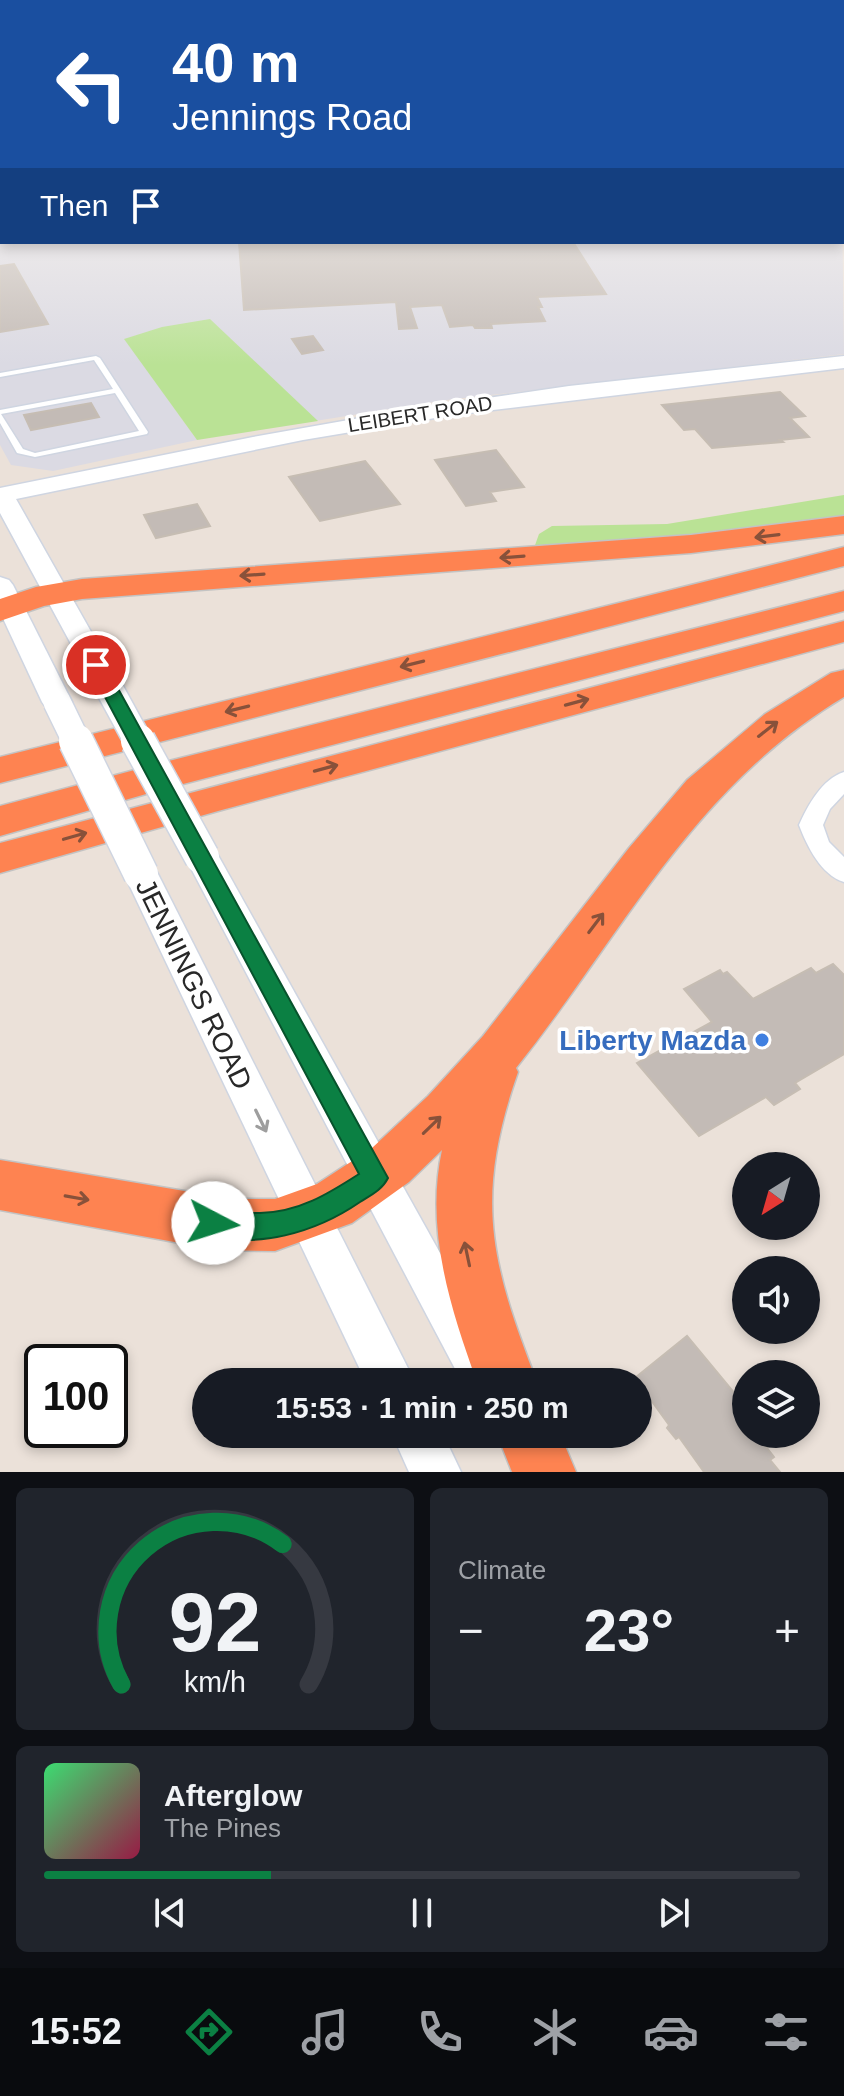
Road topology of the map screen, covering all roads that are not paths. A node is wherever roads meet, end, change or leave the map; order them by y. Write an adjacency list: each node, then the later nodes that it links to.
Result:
1 (844, 362): 5 (main road, LEIBERT ROAD)
2 (0, 375): 3 (lane)
3 (116, 391): 4 (lane); 4 (lane)
4 (0, 414)
5 (1, 494): 7 (main road)
6 (841, 557): 7 (highway, one-way to 7); 12 (highway, one-way to 12); 14 (highway)
7 (56, 593): 8 (highway); 19 (main road, bridge)
8 (3, 601): 21 (main road, JENNINGS ROAD, one-way to 21, bridge)
9 (844, 601): 15 (highway)
10 (844, 631): 16 (highway, one-way to 10)
11 (844, 681): 18 (highway, one-way to 11)
12 (0, 770)
13 (844, 780): 17 (street)
14 (0, 801)
15 (0, 821)
16 (0, 858)
17 (844, 873)
18 (510, 1038): 19 (highway, one-way to 18); 24 (highway, one-way to 18)
19 (375, 1178): 21 (highway); 23 (main road)
20 (0, 1185): 21 (highway, one-way to 21)
21 (308, 1216): 22 (main road, JENNINGS ROAD)
22 (384, 1368)
23 (480, 1368)
24 (502, 1368)
25 (424, 1448): 28 (main road)
26 (527, 1448): 29 (main road)
27 (533, 1448): 29 (highway)
28 (436, 1472)
29 (542, 1472)

